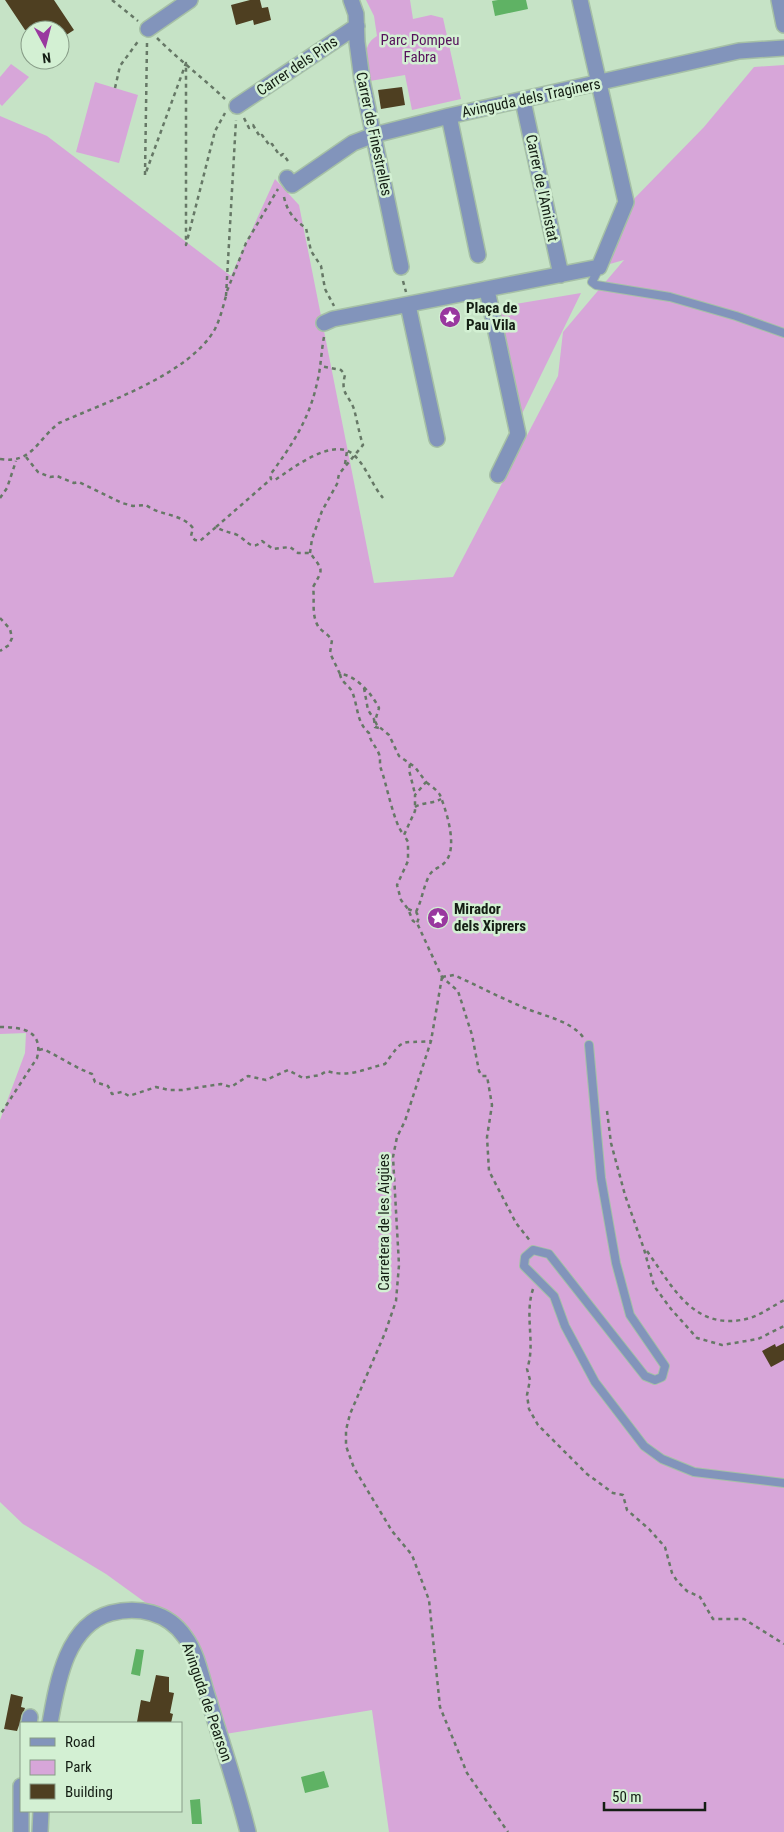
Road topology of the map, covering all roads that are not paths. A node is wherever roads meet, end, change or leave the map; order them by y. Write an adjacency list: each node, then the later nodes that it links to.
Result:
1 (190, 0): 7 (street)
2 (352, 0): 6 (street, Carrer de Finestrelles)
3 (580, 0): 9 (street)
4 (780, 0): 5 (street)
5 (784, 25)
6 (356, 26): 11 (street, Carrer dels Pins); 13 (street, Carrer de Finestrelles)
7 (147, 29)
8 (784, 48): 9 (street, Avinguda dels Traginers)
9 (600, 83): 10 (street, Avinguda dels Traginers); 17 (street)
10 (523, 100): 12 (street, Avinguda dels Traginers); 18 (street, Carrer de l'Amistat)
11 (236, 108)
12 (449, 116): 13 (street, Avinguda dels Traginers); 15 (street)
13 (374, 135): 14 (street, Avinguda dels Traginers); 16 (street, Carrer de Finestrelles)
14 (290, 181)
15 (478, 255)
16 (400, 267)
17 (599, 267): 18 (street); 22 (lane)
18 (561, 275): 19 (street)
19 (487, 290): 20 (street); 24 (street)
20 (408, 305): 21 (street); 23 (street)
21 (329, 321)
22 (784, 333)
23 (436, 438)
24 (498, 474)
25 (589, 1045): 26 (lane)
26 (784, 1483)
27 (50, 1722): 32 (street, Avinguda de Pearson)
28 (21, 1812): 30 (street)
29 (41, 1812): 31 (street)
30 (21, 1832)
31 (40, 1832)
32 (248, 1832)

